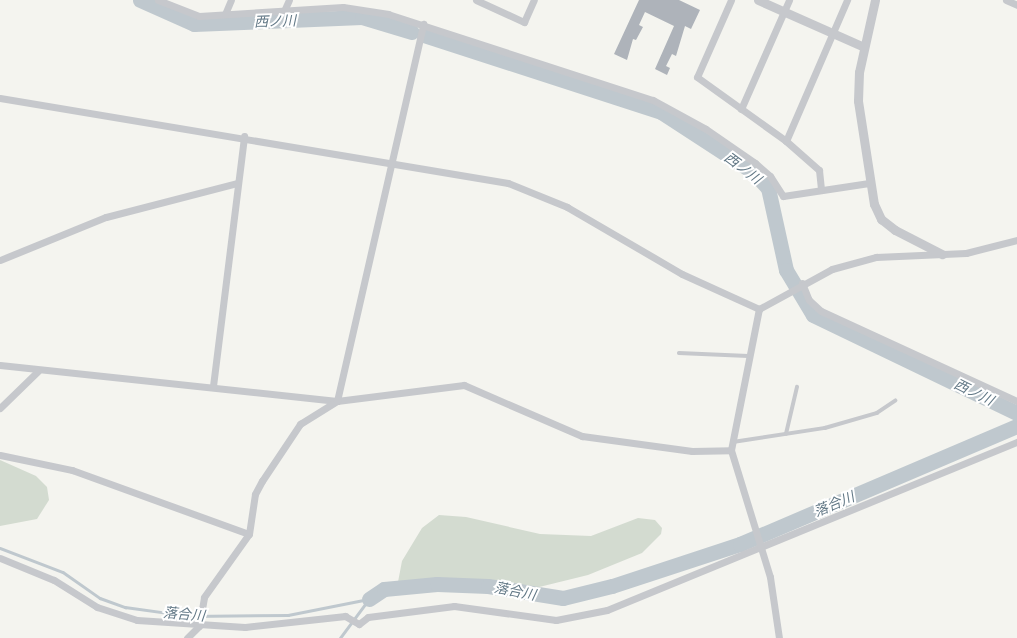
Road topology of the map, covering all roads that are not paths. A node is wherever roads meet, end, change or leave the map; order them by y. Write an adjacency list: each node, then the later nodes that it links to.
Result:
1 (158, 0): 13 (street)
2 (231, 0): 18 (street)
3 (289, 0): 16 (street)
4 (346, 0): 15 (street)
5 (476, 0): 6 (street)
6 (534, 0)
7 (731, 0): 23 (street)
8 (758, 0): 17 (street)
9 (789, 0): 17 (street)
10 (847, 0): 20 (street)
11 (875, 0): 21 (street)
12 (1006, 0): 14 (street)
13 (173, 3): 18 (street)
14 (1017, 5)
15 (343, 8): 16 (street); 19 (street)
16 (284, 11): 18 (street)
17 (784, 11): 20 (street); 23 (street)
18 (225, 14)
19 (423, 24): 26 (street); 29 (street)
20 (834, 34): 21 (street); 25 (street)
21 (864, 47): 28 (street)
22 (0, 98): 24 (street)
23 (741, 109): 25 (street)
24 (244, 136): 26 (street); 27 (street)
25 (786, 141): 29 (street)
26 (389, 161): 34 (street); 42 (street)
27 (237, 183): 32 (street); 39 (street)
28 (869, 183): 29 (street); 31 (street)
29 (821, 190)
30 (1017, 240): 31 (street)
31 (942, 254): 33 (street)
32 (0, 260)
33 (800, 285): 34 (street); 43 (street)
34 (758, 309): 36 (street)
35 (680, 353): 36 (lane)
36 (748, 356): 47 (street)
37 (0, 365): 38 (street)
38 (38, 371): 39 (street); 44 (street)
39 (213, 386): 42 (street)
40 (797, 388): 45 (lane)
41 (896, 400): 45 (lane)
42 (337, 401): 47 (street); 49 (street)
43 (1017, 401)
44 (0, 408)
45 (786, 434): 47 (lane)
46 (1017, 442): 50 (street)
47 (732, 446): 50 (street)
48 (0, 455): 49 (street)
49 (249, 534): 52 (street)
50 (760, 547): 52 (street); 54 (street)
51 (0, 558): 52 (street)
52 (199, 626): 53 (street)
53 (187, 638)
54 (779, 638)

